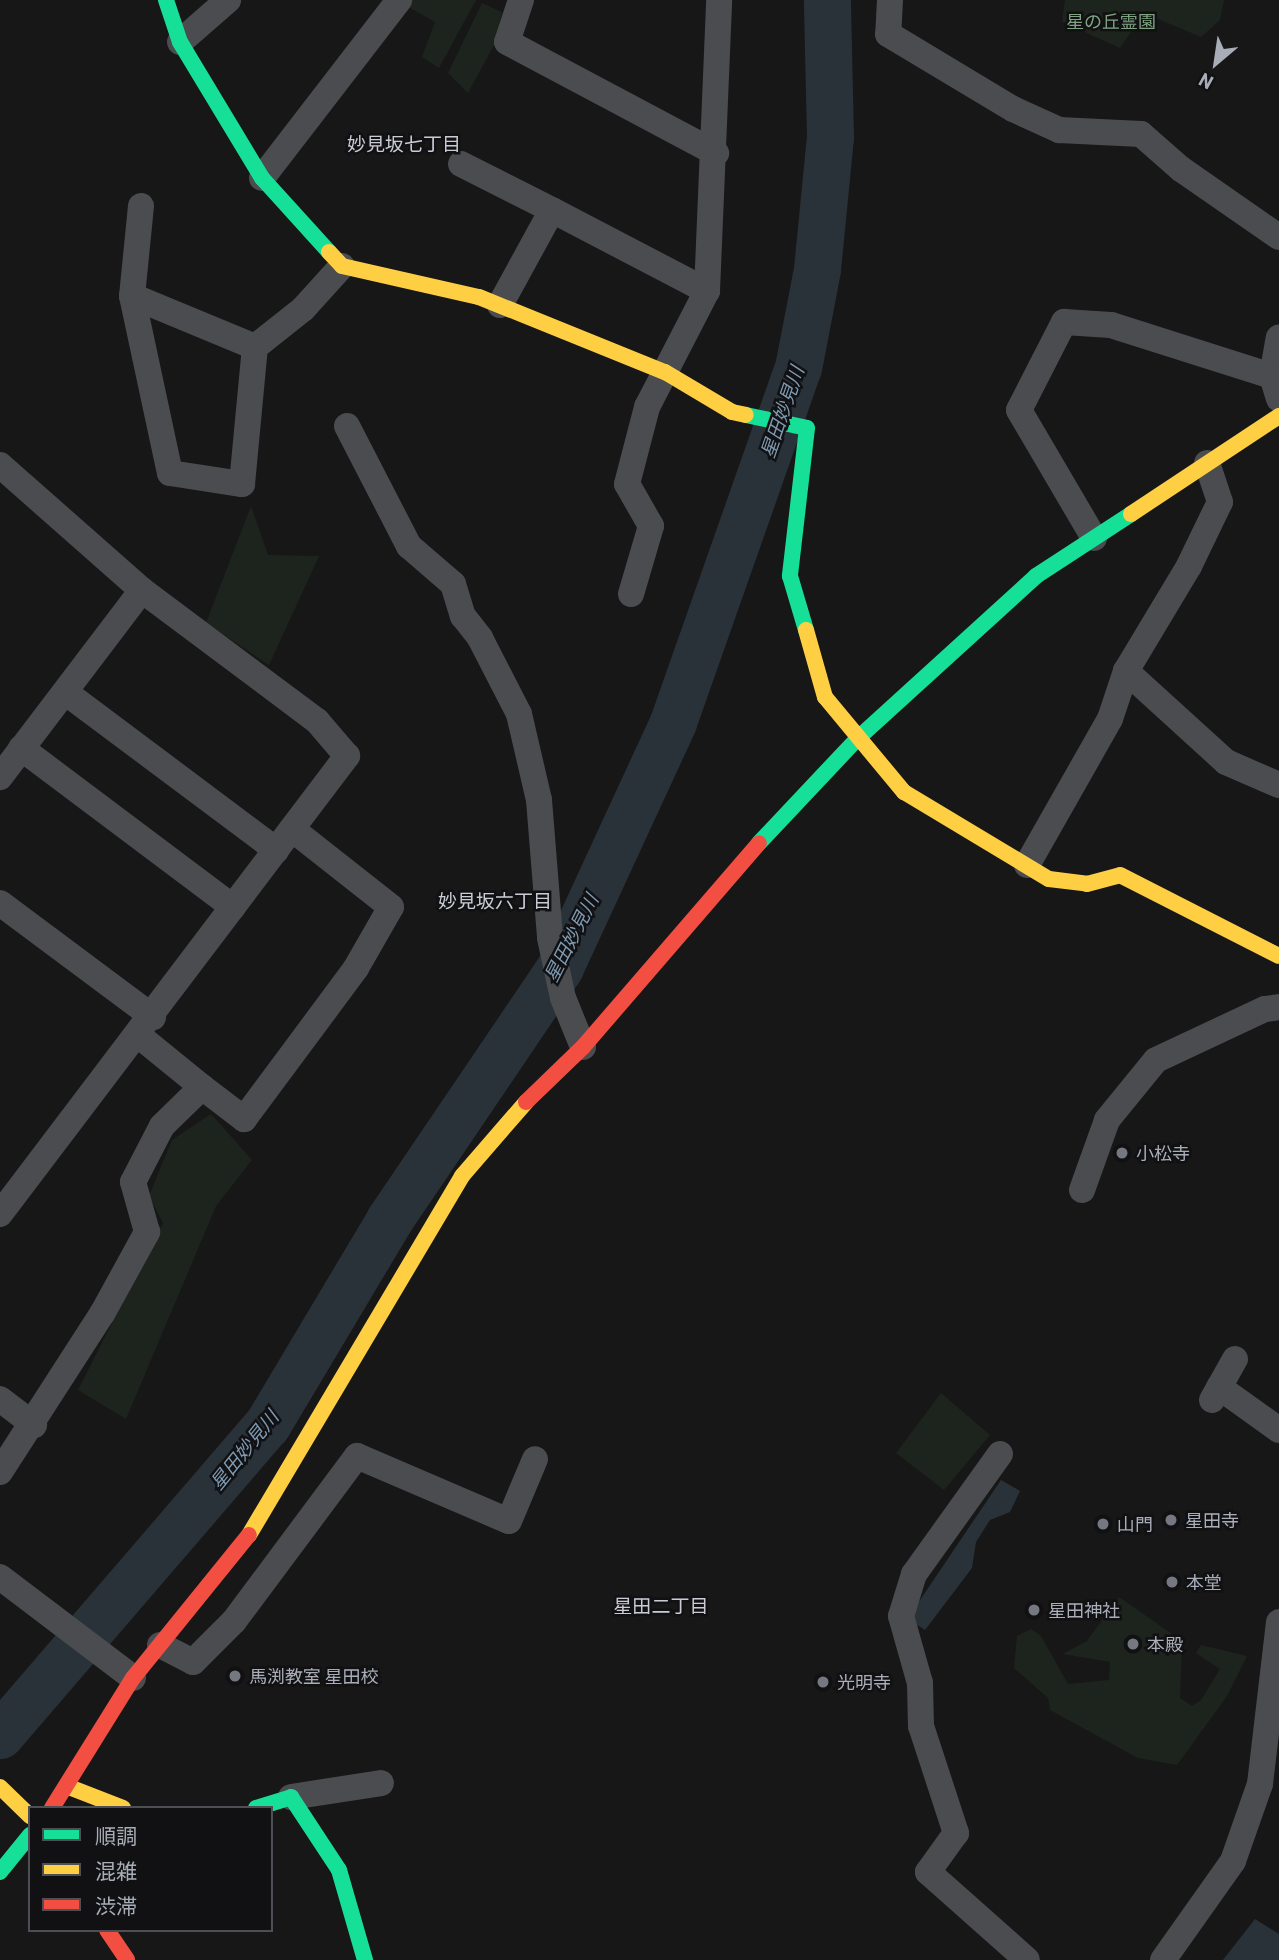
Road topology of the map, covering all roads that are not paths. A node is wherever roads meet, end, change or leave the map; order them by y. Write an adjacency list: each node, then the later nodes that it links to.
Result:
1 (166, 0): 7 (street)
2 (228, 0): 7 (street)
3 (399, 0): 10 (street)
4 (521, 0): 8 (street)
5 (719, 0): 8 (street)
6 (890, 0): 13 (street)
7 (180, 42): 10 (street)
8 (716, 153): 15 (street)
9 (461, 163): 12 (street)
10 (262, 178): 14 (street)
11 (141, 206): 16 (street)
12 (552, 209): 15 (street); 17 (street)
13 (1279, 237)
14 (342, 266): 17 (street); 19 (street)
15 (707, 291): 20 (street)
16 (132, 296): 19 (street); 19 (street)
17 (500, 305): 20 (street)
18 (1279, 338): 21 (street)
19 (255, 347)
20 (665, 372): 28 (street); 31 (street)
21 (1276, 387): 26 (street)
22 (1279, 416): 24 (street)
23 (347, 426): 43 (street)
24 (1207, 463): 26 (street); 29 (street)
25 (0, 465): 27 (street)
26 (1094, 538): 31 (street)
27 (142, 590): 30 (street); 35 (street)
28 (631, 594)
29 (1126, 671): 34 (street); 37 (street)
30 (65, 692): 32 (street); 36 (street)
31 (856, 740): 37 (street); 43 (street)
32 (21, 748): 33 (street); 39 (street)
33 (0, 777)
34 (1279, 785)
35 (292, 829): 36 (street); 44 (street)
36 (276, 850): 39 (street)
37 (1027, 865): 40 (street)
38 (0, 903): 42 (street)
39 (233, 908): 42 (street)
40 (1279, 956)
41 (1279, 1007): 45 (street)
42 (146, 1026): 44 (street); 46 (street)
43 (583, 1047): 56 (street)
44 (202, 1087): 49 (street)
45 (1082, 1190)
46 (0, 1214)
47 (1235, 1360): 50 (street)
48 (0, 1399): 49 (street)
49 (34, 1425): 53 (street)
50 (1279, 1430)
51 (1000, 1454): 72 (street)
52 (536, 1459): 56 (street)
53 (0, 1472)
54 (0, 1577): 57 (street)
55 (1279, 1622): 58 (street)
56 (160, 1645): 57 (street)
57 (133, 1678): 61 (street)
58 (1275, 1701): 73 (street)
59 (381, 1783): 62 (street)
60 (0, 1787): 66 (street)
61 (69, 1787): 63 (street); 64 (street)
62 (291, 1797): 65 (street); 71 (street)
63 (54, 1806)
64 (118, 1806)
65 (262, 1806)
66 (28, 1814)
67 (28, 1837): 68 (street)
68 (0, 1872)
69 (108, 1932): 70 (street)
70 (127, 1960)
71 (365, 1960)
72 (1027, 1960)
73 (1163, 1960)

